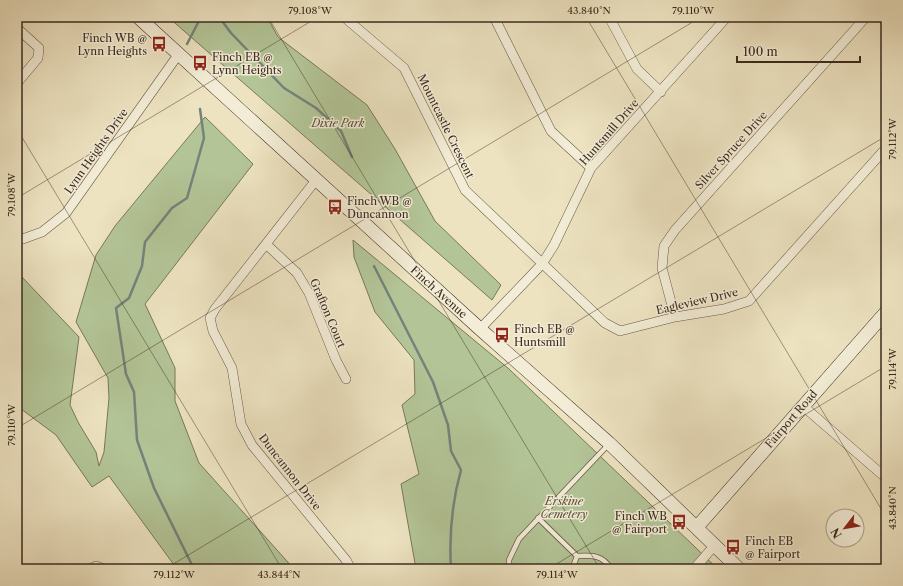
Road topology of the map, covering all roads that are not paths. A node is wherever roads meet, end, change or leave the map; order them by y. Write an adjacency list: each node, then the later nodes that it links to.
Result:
1 (138, 17): 10 (main road, Finch Avenue)
2 (344, 17): 18 (street, Mountcastle Crescent)
3 (494, 17): 14 (street)
4 (609, 17): 12 (street)
5 (727, 17): 12 (street, Huntsmill Drive)
6 (866, 17): 20 (street, Silver Spruce Drive)
7 (884, 17): 8 (main road)
8 (886, 19)
9 (17, 28): 11 (street)
10 (178, 55): 15 (main road, Finch Avenue); 16 (street, Lynn Heights Drive)
11 (17, 83)
12 (661, 92): 14 (street, Huntsmill Drive)
13 (886, 148): 20 (street, Eagleview Drive)
14 (591, 168): 18 (street, Huntsmill Drive)
15 (316, 180): 17 (street, Duncannon Drive); 21 (main road, Finch Avenue)
16 (17, 241)
17 (266, 244): 22 (street, Grafton Court); 35 (street, Duncannon Drive)
18 (542, 264): 20 (street, Eagleview Drive); 21 (street, Huntsmill Drive)
19 (886, 312): 23 (main road, Fairport Road)
20 (675, 317)
21 (480, 329): 24 (main road, Finch Avenue)
22 (346, 379)
23 (804, 406): 26 (street); 29 (main road, Fairport Road)
24 (609, 443): 28 (lane); 29 (main road, Finch Avenue)
25 (17, 478): 27 (street)
26 (886, 478)
27 (17, 487)
28 (538, 518): 31 (lane); 36 (lane)
29 (697, 527): 30 (main road, Finch Avenue)
30 (714, 546): 38 (street); 39 (main road, Finch Avenue)
31 (578, 556): 32 (lane); 37 (lane)
32 (573, 568)
33 (90, 569): 34 (street)
34 (104, 569)
35 (352, 569)
36 (509, 569)
37 (611, 569)
38 (694, 569)
39 (739, 569)

